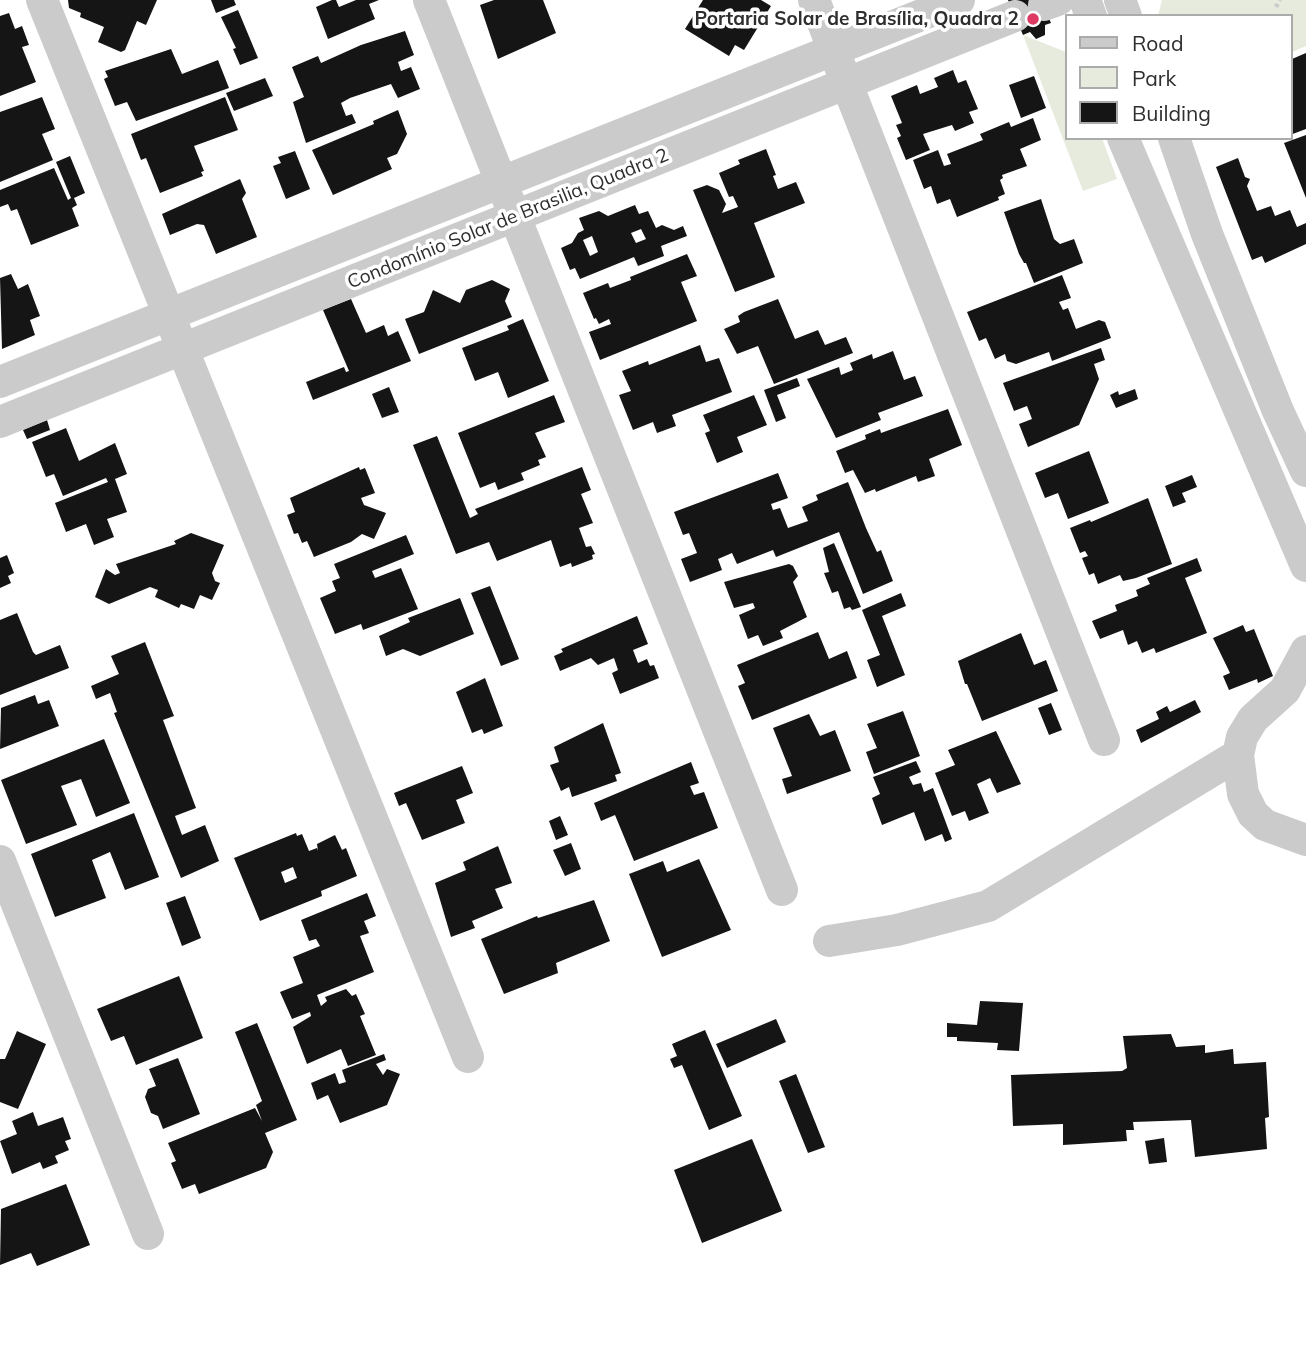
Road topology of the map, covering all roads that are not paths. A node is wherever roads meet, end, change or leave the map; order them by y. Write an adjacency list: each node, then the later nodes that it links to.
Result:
1 (42, 0): 12 (street)
2 (429, 0): 10 (street)
3 (814, 0): 6 (street)
4 (958, 0): 6 (street, Condomínio Solar de Brasilia, Quadra 2)
5 (1018, 9): 7 (street, Condomínio Solar de Brasilia, Quadra 2)
6 (835, 49): 7 (street); 10 (street, Condomínio Solar de Brasilia, Quadra 2)
7 (848, 83): 11 (street, Condomínio Solar de Brasilia, Quadra 2); 19 (street)
8 (1134, 140): 17 (street)
9 (1175, 140): 16 (street)
10 (502, 182): 11 (street); 12 (street, Condomínio Solar de Brasilia, Quadra 2)
11 (515, 216): 13 (street, Condomínio Solar de Brasilia, Quadra 2); 23 (street)
12 (168, 315): 13 (street); 14 (street, Condomínio Solar de Brasilia, Quadra 2)
13 (182, 349): 15 (street, Condomínio Solar de Brasilia, Quadra 2); 25 (street)
14 (0, 382)
15 (0, 422)
16 (1306, 471)
17 (1306, 566)
18 (1306, 651): 20 (street)
19 (1104, 740)
20 (1237, 755): 21 (street); 24 (street)
21 (1306, 840)
22 (0, 861): 26 (street)
23 (782, 890)
24 (829, 941)
25 (468, 1057)
26 (148, 1234)

